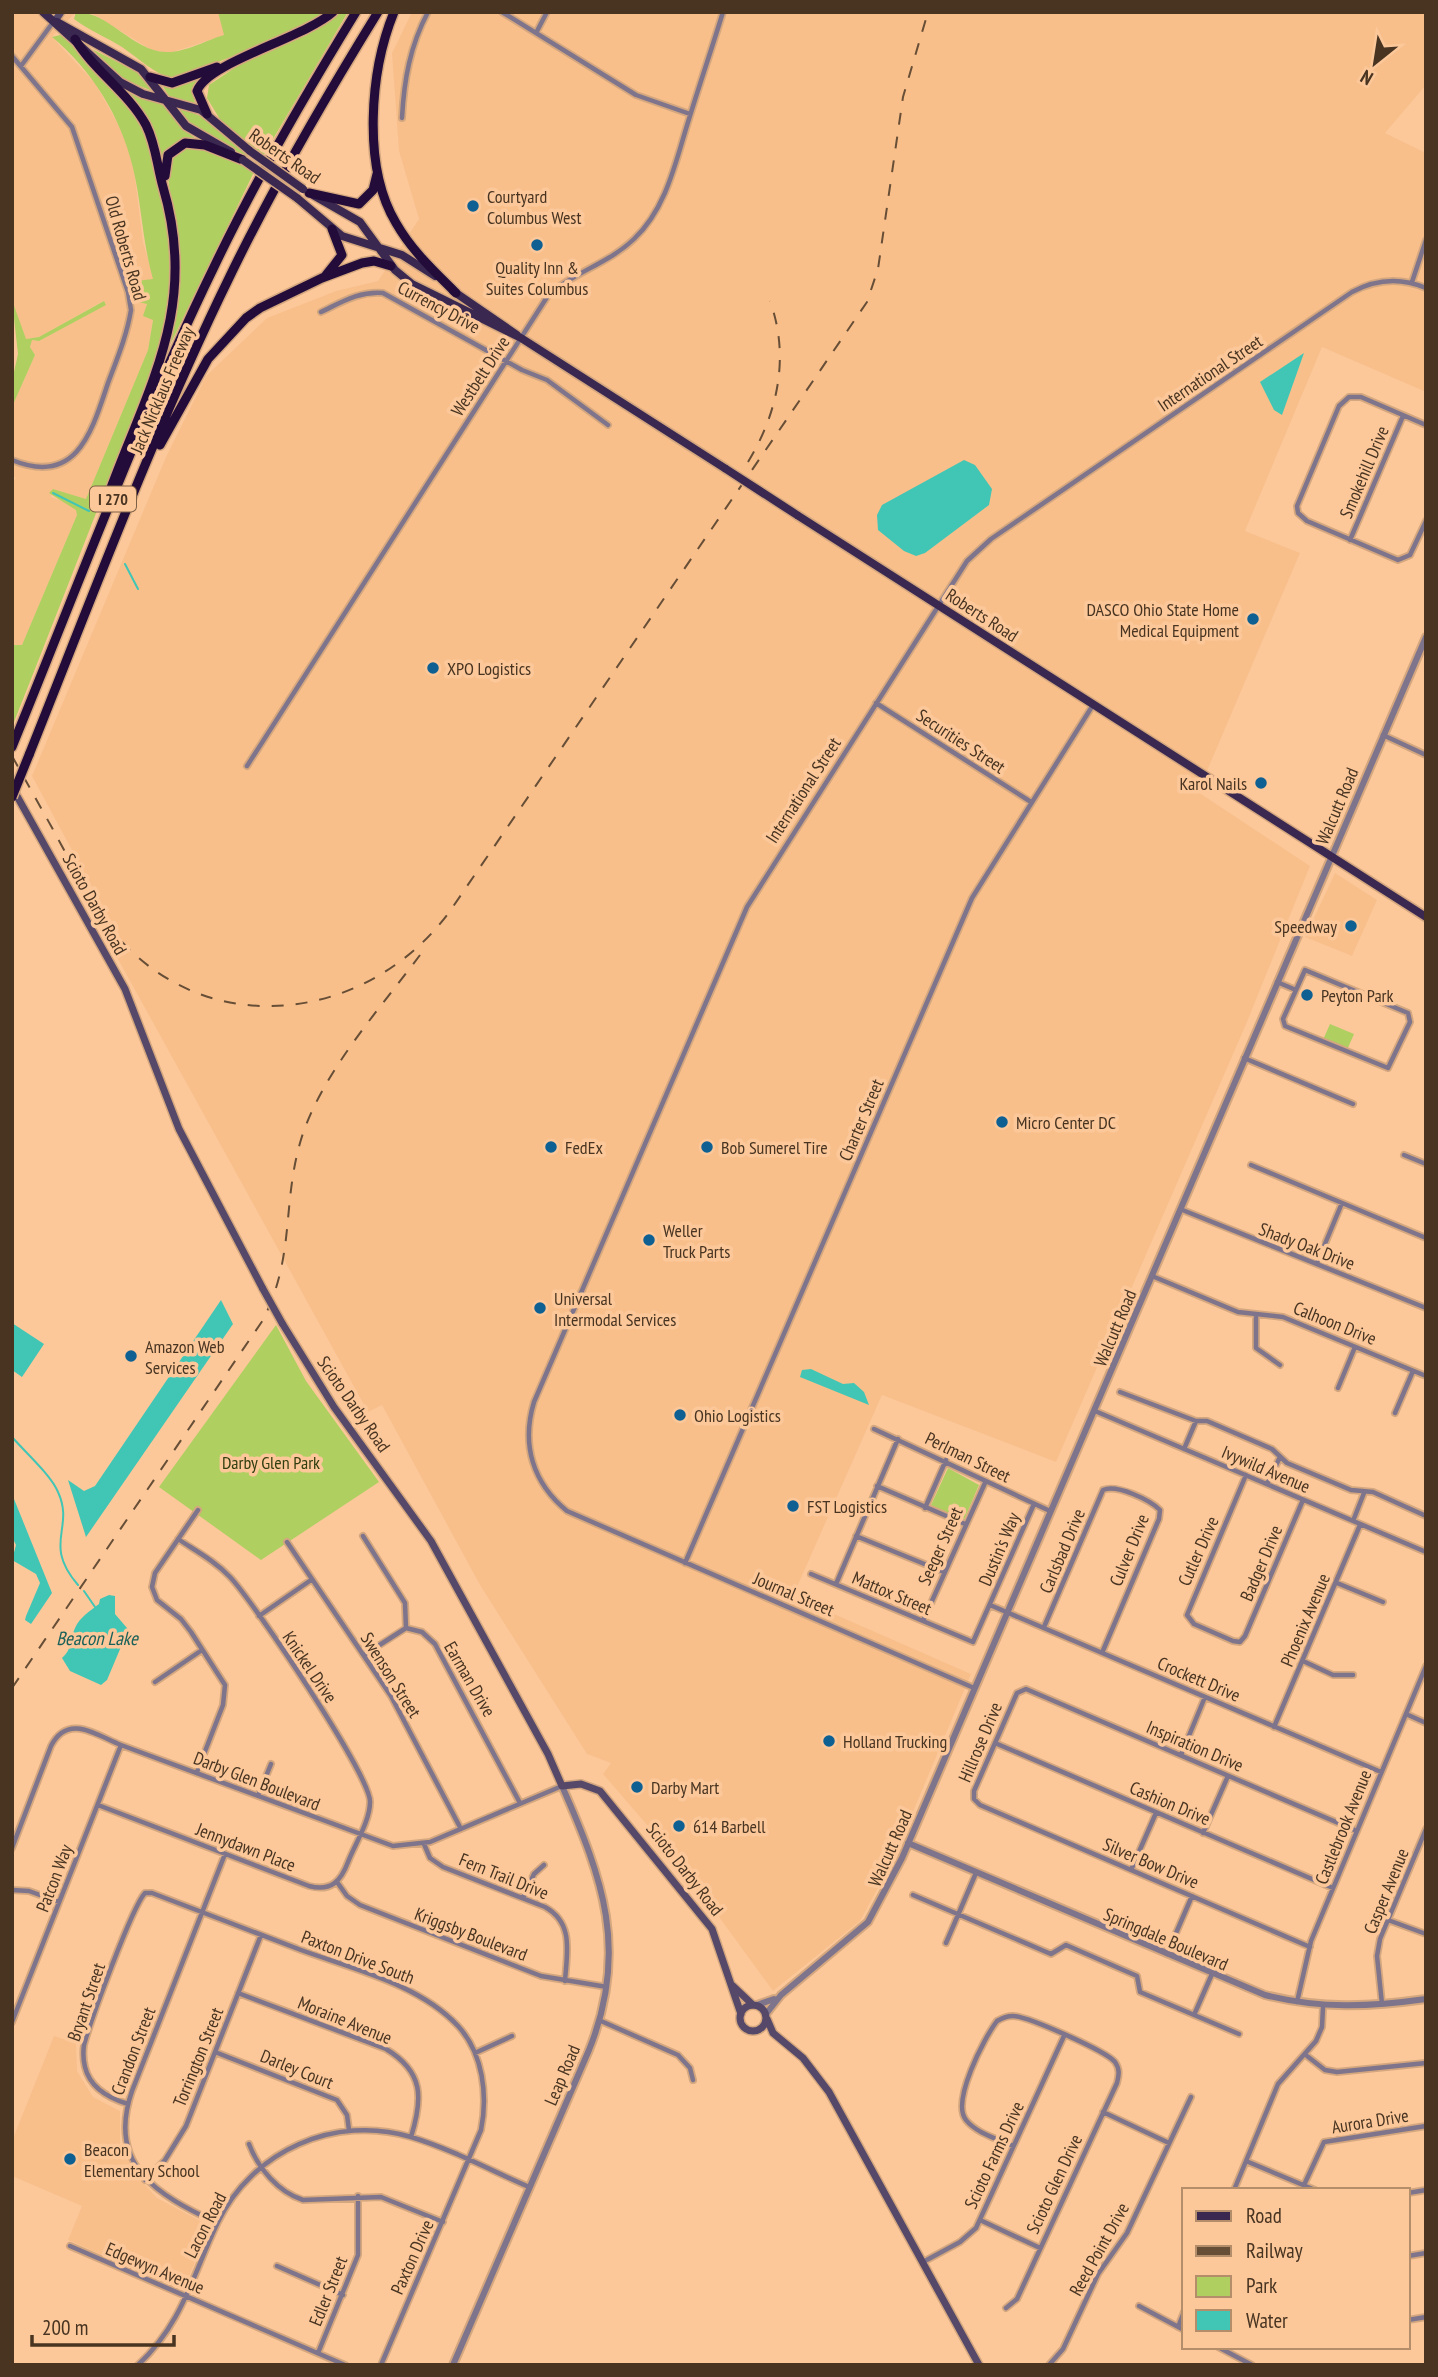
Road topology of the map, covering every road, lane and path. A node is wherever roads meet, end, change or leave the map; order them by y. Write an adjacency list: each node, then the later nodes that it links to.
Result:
1 (43, 12): 11 (main road, Roberts Road)
2 (61, 12): 11 (main road)
3 (333, 12): 15 (highway)
4 (356, 12): 44 (highway, Jack Nicklaus Freeway / I 270)
5 (378, 12): 41 (highway, Jack Nicklaus Freeway / I 270)
6 (394, 12): 23 (highway)
7 (428, 12): 21 (street)
8 (502, 12): 12 (street)
9 (547, 12): 12 (street)
10 (723, 12): 20 (street, Westbelt Drive)
11 (55, 21): 13 (main road, Roberts Road); 16 (street); 17 (main road, Roberts Road)
12 (536, 33): 20 (street)
13 (75, 39): 18 (main road, Roberts Road); 25 (highway)
14 (12, 56): 16 (street, Old Roberts Road)
15 (235, 62): 17 (highway); 19 (highway)
16 (21, 66): 40 (street, Old Roberts Road)
17 (150, 77): 18 (main road, Roberts Road)
18 (166, 99): 19 (main road, Roberts Road); 22 (main road, Roberts Road)
19 (207, 114): 24 (main road, Roberts Road, bridge)
20 (690, 114): 35 (street, Westbelt Drive)
21 (402, 118)
22 (243, 160): 25 (highway); 26 (main road, Roberts Road, bridge)
23 (378, 167): 24 (highway); 33 (highway)
24 (306, 191): 28 (main road, Roberts Road)
25 (165, 194): 44 (highway)
26 (332, 229): 28 (main road, Roberts Road); 30 (highway)
27 (1426, 240): 31 (street)
28 (379, 248): 29 (main road, Roberts Road); 33 (main road, Roberts Road)
29 (391, 266): 30 (highway); 35 (main road, Roberts Road)
30 (322, 278): 41 (highway)
31 (1412, 282): 32 (street, International Street); 45 (street, International Street)
32 (1426, 288)
33 (456, 293): 35 (main road, Roberts Road)
34 (321, 312): 36 (street, Currency Drive)
35 (521, 338): 36 (street, Westbelt Drive); 45 (main road, Roberts Road, bridge)
36 (507, 360): 38 (street, Currency Drive); 52 (street, Westbelt Drive)
37 (1403, 416): 39 (street); 43 (street, Smokehill Drive); 43 (street)
38 (608, 425)
39 (1426, 425)
40 (12, 460)
41 (135, 493): 54 (highway, Jack Nicklaus Freeway / I 270, bridge)
42 (1426, 522): 43 (street)
43 (1350, 540)
44 (89, 556): 50 (highway, Jack Nicklaus Freeway / I 270)
45 (938, 604): 47 (street, International Street); 48 (main road, Roberts Road)
46 (1426, 637): 49 (street, Walcutt Road)
47 (876, 703): 55 (street, Securities Street); 101 (street, International Street)
48 (1093, 705): 55 (street, Charter Street); 56 (main road, Roberts Road)
49 (1383, 735): 51 (street); 56 (street, Walcutt Road)
50 (12, 747)
51 (1426, 755)
52 (247, 766)
53 (12, 788): 142 (main road, Scioto Darby Road, bridge)
54 (12, 797)
55 (1031, 802): 107 (street, Charter Street)
56 (1331, 856): 57 (main road, Roberts Road); 58 (street, Walcutt Road)
57 (1426, 917)
58 (1277, 982): 59 (street); 60 (street, Walcutt Road)
59 (1296, 990): 59 (street)
60 (1243, 1058): 61 (street); 66 (street, Walcutt Road)
61 (1353, 1104)
62 (1404, 1155): 63 (street)
63 (1426, 1164)
64 (1251, 1165): 65 (street)
65 (1342, 1203): 67 (street); 68 (street)
66 (1180, 1209): 68 (street, Shady Oak Drive); 69 (street, Walcutt Road)
67 (1426, 1238)
68 (1317, 1263): 70 (street, Shady Oak Drive)
69 (1153, 1276): 71 (street, Calhoon Drive); 78 (street, Walcutt Road)
70 (1426, 1308)
71 (1256, 1316): 72 (street, Calhoon Drive); 73 (street)
72 (1355, 1347): 74 (street, Calhoon Drive); 76 (street)
73 (1280, 1365)
74 (1413, 1371): 75 (street, Calhoon Drive); 79 (street)
75 (1426, 1376)
76 (1338, 1388)
77 (1120, 1392): 80 (street)
78 (1095, 1411): 83 (street, Ivywild Avenue); 96 (street, Walcutt Road)
79 (1395, 1413)
80 (1196, 1421): 83 (street); 84 (street)
81 (874, 1429): 82 (street, Perlman Street)
82 (898, 1439): 85 (street, Perlman Street); 89 (street)
83 (1184, 1449): 86 (street, Ivywild Avenue)
84 (1280, 1457): 88 (street); 91 (street)
85 (946, 1460): 87 (street, Perlman Street); 94 (street)
86 (1246, 1475): 88 (street, Ivywild Avenue); 120 (street, Cutler Drive)
87 (985, 1483): 93 (street, Perlman Street); 99 (street, Seeger Street)
88 (1268, 1485): 92 (street, Ivywild Avenue)
89 (877, 1486): 94 (street); 103 (street)
90 (1108, 1487): 118 (street, Carlsbad Drive); 123 (street, Culver Drive)
91 (1363, 1493): 97 (street); 98 (street)
92 (1303, 1500): 98 (street, Ivywild Avenue); 120 (street, Badger Drive)
93 (1034, 1504): 96 (street, Perlman Street); 114 (street, Dustin's Way)
94 (925, 1508): 99 (street)
95 (198, 1510): 104 (street)
96 (1050, 1511): 115 (street, Walcutt Road)
97 (1426, 1516)
98 (1353, 1521): 100 (street, Ivywild Avenue)
99 (965, 1524): 108 (street, Seeger Street)
100 (1360, 1524): 106 (street, Ivywild Avenue); 111 (street, Phoenix Avenue)
101 (601, 1528): 107 (street, Journal Street)
102 (363, 1536): 119 (street)
103 (856, 1536): 108 (street); 112 (street)
104 (178, 1539): 116 (street, Knickel Drive); 122 (street)
105 (287, 1542): 110 (street, Swenson Street)
106 (1426, 1552)
107 (685, 1563): 129 (street, Journal Street)
108 (944, 1572): 117 (street, Seeger Street)
109 (811, 1574): 112 (street, Mattox Street)
110 (311, 1580): 116 (street); 124 (street, Swenson Street)
111 (1337, 1583): 113 (street); 125 (street, Phoenix Avenue)
112 (836, 1584): 117 (street, Mattox Street)
113 (1383, 1602)
114 (990, 1605): 115 (street, Dustin's Way); 121 (street, Dustin's Way)
115 (1007, 1612): 118 (street, Crockett Drive); 129 (street, Walcutt Road)
116 (259, 1616): 152 (street, Knickel Drive)
117 (923, 1621): 121 (street, Mattox Street)
118 (1044, 1627): 123 (street, Crockett Drive)
119 (406, 1628): 124 (street); 144 (street, Earman Drive)
120 (1245, 1636)
121 (961, 1638)
122 (202, 1650): 128 (street); 139 (street)
123 (1102, 1653): 131 (street, Crockett Drive)
124 (364, 1655): 148 (street, Swenson Street)
125 (1303, 1661): 127 (street); 134 (street, Phoenix Avenue)
126 (1426, 1666): 132 (street, Castlebrook Avenue)
127 (1353, 1675)
128 (155, 1682)
129 (974, 1688): 153 (street, Walcutt Road)
130 (1021, 1689): 135 (street, Hillrose Drive); 137 (street, Inspiration Drive)
131 (1206, 1697): 134 (street, Crockett Drive); 137 (street)
132 (1406, 1714): 133 (street); 140 (street, Castlebrook Avenue)
133 (1426, 1723)
134 (1274, 1727): 140 (street, Crockett Drive)
135 (995, 1743): 146 (street, Hillrose Drive); 147 (street, Cashion Drive)
136 (121, 1745): 139 (street, Darby Glen Boulevard); 145 (street, Patcon Way); 155 (street, Darby Glen Boulevard)
137 (1181, 1755): 141 (street, Inspiration Drive)
138 (271, 1764): 143 (street)
139 (197, 1772): 143 (street, Darby Glen Boulevard)
140 (1381, 1772): 150 (street, Castlebrook Avenue)
141 (1228, 1775): 150 (street, Inspiration Drive); 151 (street)
142 (562, 1786): 144 (street, Darby Glen Boulevard); 178 (main road, Scioto Darby Road); 179 (street, Leap Road)
143 (258, 1796): 152 (street, Darby Glen Boulevard)
144 (520, 1803): 148 (street, Darby Glen Boulevard)
145 (98, 1805): 156 (street, Jennydawn Place); 167 (street, Patcon Way)
146 (980, 1805): 158 (street, Silver Bow Drive)
147 (1156, 1812): 151 (street, Cashion Drive); 158 (street)
148 (461, 1829): 154 (street, Darby Glen Boulevard)
149 (1426, 1829): 170 (street, Casper Avenue)
150 (1357, 1831): 161 (street, Castlebrook Avenue)
151 (1203, 1833): 161 (street, Cashion Drive)
152 (358, 1836): 154 (street, Darby Glen Boulevard); 160 (street)
153 (908, 1843): 159 (street, Springdale Boulevard); 181 (street, Walcutt Road)
154 (424, 1844): 166 (street, Fern Trail Drive)
155 (12, 1849)
156 (225, 1854): 160 (street, Jennydawn Place); 168 (street, Crandon Street)
157 (544, 1865): 166 (street)
158 (1131, 1870): 165 (street, Silver Bow Drive)
159 (976, 1873): 169 (street); 175 (street, Springdale Boulevard)
160 (337, 1882): 177 (street, Kriggsby Boulevard)
161 (1334, 1888): 174 (street, Castlebrook Avenue)
162 (12, 1890): 167 (street)
163 (145, 1893): 168 (street, Paxton Drive South); 203 (street, Bryant Street)
164 (913, 1895): 169 (street)
165 (1192, 1896): 174 (street, Silver Bow Drive); 175 (street)
166 (523, 1898): 177 (street, Fern Trail Drive)
167 (59, 1902): 191 (street, Patcon Way)
168 (202, 1913): 172 (street, Paxton Drive South); 203 (street, Crandon Street)
169 (958, 1914): 173 (street); 188 (street)
170 (1388, 1920): 171 (street); 185 (street, Casper Avenue)
171 (1426, 1934)
172 (261, 1935): 180 (street, Torrington Street); 198 (street, Paxton Drive South)
173 (946, 1943)
174 (1310, 1947): 183 (street, Castlebrook Avenue)
175 (1166, 1954): 176 (street, Springdale Boulevard)
176 (1212, 1974): 183 (street, Springdale Boulevard); 188 (street)
177 (565, 1981): 179 (street, Kriggsby Boulevard)
178 (730, 1983): 184 (main road, Scioto Darby Road); 187 (main road, Scioto Darby Road)
179 (607, 1987): 190 (street, Leap Road)
180 (238, 1993): 197 (street, Torrington Street); 207 (street, Moraine Avenue)
181 (781, 1994): 184 (street, Walcutt Road); 189 (street, Walcutt Road)
182 (1426, 1999): 185 (street, Springdale Boulevard)
183 (1297, 2003): 186 (street, Springdale Boulevard)
184 (755, 2005): 187 (main road); 189 (main road)
185 (1382, 2005): 186 (street, Springdale Boulevard)
186 (1323, 2007): 199 (street)
187 (741, 2014): 192 (main road)
188 (1194, 2015): 193 (street)
189 (766, 2017): 192 (main road); 196 (main road)
190 (601, 2021): 201 (street); 216 (street, Leap Road)
191 (12, 2022)
192 (755, 2031): 196 (main road)
193 (1239, 2034)
194 (512, 2036): 198 (street)
195 (1064, 2036): 204 (street, Scioto Glen Drive); 210 (street, Scioto Farms Drive); 210 (street)
196 (782, 2041): 225 (main road)
197 (215, 2052): 206 (street, Darley Court); 214 (street, Torrington Street)
198 (475, 2053): 211 (street, Paxton Drive South)
199 (1307, 2056): 200 (street); 212 (street)
200 (1426, 2063)
201 (694, 2080)
202 (1191, 2096): 208 (street, Reed Point Drive)
203 (128, 2104): 214 (street, Crandon Street)
204 (1103, 2112): 208 (street); 224 (street, Scioto Glen Drive)
205 (1426, 2126): 215 (street, Aurora Drive)
206 (349, 2130): 207 (street, Lacon Road); 213 (street, Lacon Road)
207 (411, 2137): 211 (street, Lacon Road)
208 (1169, 2143): 243 (street, Reed Point Drive)
209 (248, 2144): 213 (street)
210 (1013, 2146): 220 (street, Scioto Farms Drive)
211 (470, 2161): 216 (street, Lacon Road); 221 (street, Paxton Drive)
212 (1246, 2161): 215 (street); 217 (street)
213 (261, 2166): 219 (street); 222 (street, Lacon Road)
214 (145, 2180): 222 (street, Crandon Street)
215 (1304, 2185): 218 (street)
216 (529, 2187): 241 (street, Leap Road)
217 (1235, 2188)
218 (1311, 2188)
219 (358, 2196): 221 (street); 227 (street, Edler Street)
220 (980, 2220): 224 (street); 225 (street, Scioto Farms Drive)
221 (443, 2222): 240 (street, Paxton Drive)
222 (217, 2224): 228 (street, Lacon Road)
223 (70, 2246): 228 (street, Edgewyn Avenue)
224 (1040, 2248): 230 (street, Scioto Glen Drive)
225 (923, 2262): 242 (main road)
226 (277, 2266): 227 (street)
227 (343, 2295): 236 (street, Edler Street)
228 (186, 2296): 236 (street, Edgewyn Avenue); 238 (street, Lacon Road)
229 (1139, 2306): 232 (street)
230 (1006, 2308)
231 (1182, 2317): 232 (street)
232 (1178, 2327): 233 (street)
233 (1182, 2329)
234 (1222, 2349): 237 (street)
235 (1236, 2349): 237 (street)
236 (318, 2353): 239 (street, Edgewyn Avenue)
237 (1233, 2355): 244 (street)
238 (138, 2365)
239 (345, 2365)
240 (381, 2365)
241 (453, 2365)
242 (979, 2365)
243 (1049, 2365)
244 (1252, 2365)

